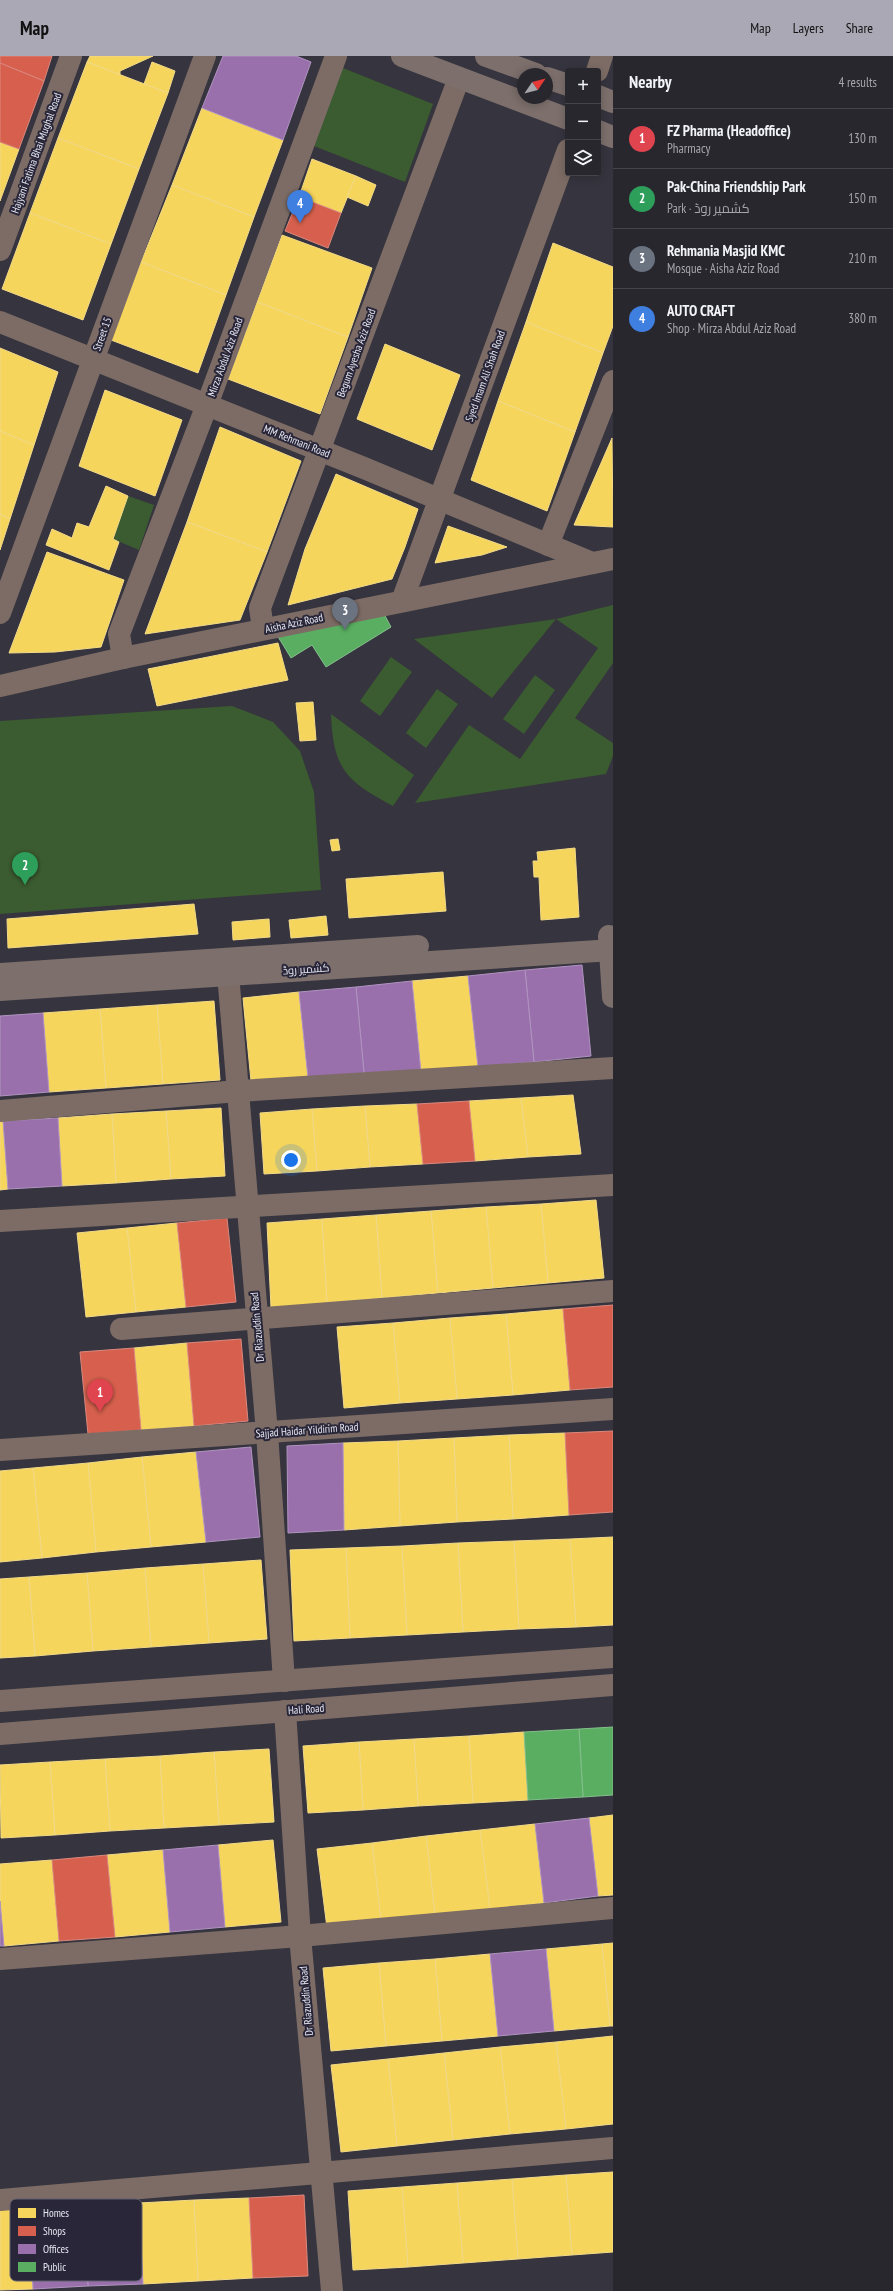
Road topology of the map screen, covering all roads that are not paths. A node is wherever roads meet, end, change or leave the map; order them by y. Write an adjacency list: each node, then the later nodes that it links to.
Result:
1 (71, 56): 18 (street, Hajyani Fatima Bhai Mughal Road)
2 (205, 56): 20 (street, Street 15)
3 (336, 56): 22 (street, Mirza Abdul Aziz Road)
4 (402, 56): 9 (main road)
5 (486, 56): 7 (main road)
6 (602, 56): 8 (street)
7 (519, 68)
8 (598, 68)
9 (459, 78): 14 (main road); 23 (street, Begum Ayesha Aziz Road)
10 (553, 80): 11 (main road)
11 (565, 84)
12 (601, 97): 13 (main road)
13 (613, 102)
14 (565, 118)
15 (601, 132): 16 (main road)
16 (613, 136)
17 (565, 158): 24 (street, Syed Imam Ali Shah Road)
18 (0, 250)
19 (0, 322): 20 (street, MM Rehmani Road)
20 (93, 359): 22 (street, MM Rehmani Road); 29 (street, Street 15)
21 (613, 381): 25 (street)
22 (207, 405): 23 (street, MM Rehmani Road); 31 (street, Mirza Abdul Aziz Road)
23 (320, 450): 24 (street, MM Rehmani Road); 30 (street, Begum Ayesha Aziz Road)
24 (440, 499): 25 (street, MM Rehmani Road); 28 (street, Syed Imam Ali Shah Road)
25 (548, 545): 27 (street, MM Rehmani Road)
26 (613, 559): 27 (street, Aisha Aziz Road)
27 (592, 563): 28 (street, Aisha Aziz Road)
28 (402, 601): 30 (street, Aisha Aziz Road)
29 (0, 613)
30 (263, 629): 31 (street, Aisha Aziz Road)
31 (123, 658): 32 (street, Aisha Aziz Road)
32 (0, 686)
33 (611, 942): 34 (main road, کشمیر روڈ); 35 (main road, کشمیر روڈ); 37 (main road)
34 (0, 974)
35 (228, 974): 36 (main road, کشمیر روڈ); 39 (street, Dr Riazuddin Road)
36 (0, 990)
37 (613, 997)
38 (613, 1068): 39 (street)
39 (238, 1090): 40 (street); 42 (street, Dr Riazuddin Road)
40 (0, 1111)
41 (613, 1186): 42 (street)
42 (247, 1208): 43 (street); 45 (street, Dr Riazuddin Road)
43 (0, 1221)
44 (613, 1291): 45 (street)
45 (256, 1319): 46 (street); 48 (street, Dr Riazuddin Road)
46 (121, 1329)
47 (613, 1409): 48 (street, Sajjad Haidar Yildirim Road)
48 (267, 1433): 49 (street, Sajjad Haidar Yildirim Road); 51 (street, Dr Riazuddin Road)
49 (0, 1450)
50 (613, 1657): 51 (street)
51 (281, 1681): 53 (street); 54 (street); 54 (street)
52 (613, 1685): 54 (street, Hali Road)
53 (0, 1701)
54 (282, 1711): 55 (street, Hali Road); 57 (street, Dr Riazuddin Road)
55 (0, 1734)
56 (613, 1908): 57 (street)
57 (300, 1936): 58 (street); 60 (street, Dr Riazuddin Road)
58 (0, 1959)
59 (613, 2148): 60 (street)
60 (321, 2174): 62 (street); 64 (street, Dr Riazuddin Road)
61 (10, 2199): 63 (street)
62 (12, 2199)
63 (0, 2200)
64 (332, 2291)

